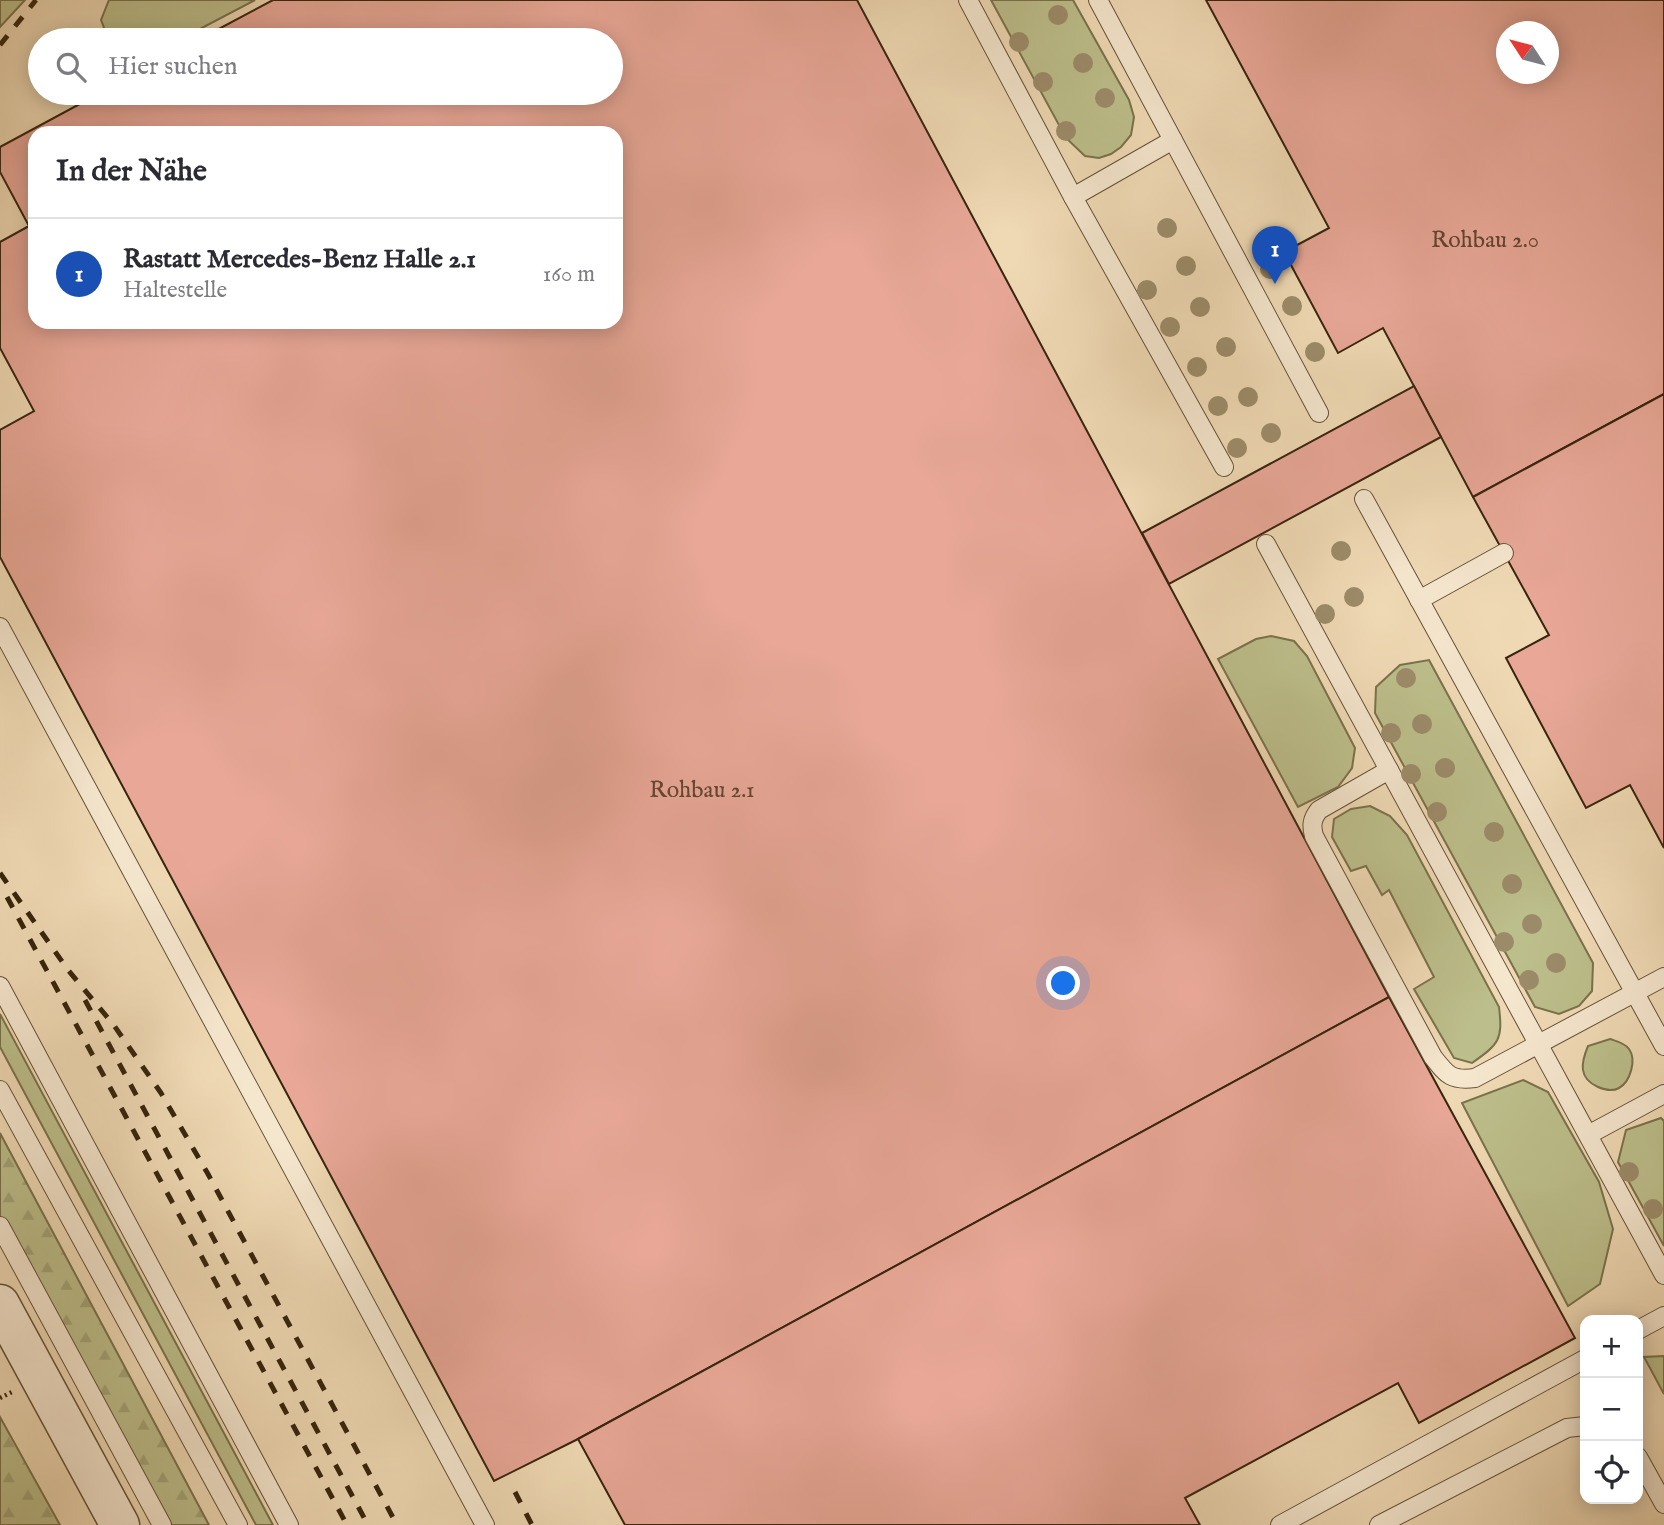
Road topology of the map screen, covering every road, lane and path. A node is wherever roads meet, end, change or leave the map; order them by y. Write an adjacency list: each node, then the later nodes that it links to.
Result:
1 (968, 0): 4 (lane)
2 (1098, 0): 3 (lane)
3 (1173, 140): 4 (lane); 5 (lane)
4 (1073, 197): 6 (lane)
5 (1319, 413)
6 (1224, 467)
7 (1364, 499): 10 (lane)
8 (1266, 544): 12 (lane)
9 (1504, 553): 10 (lane)
10 (1419, 600): 15 (lane)
11 (0, 626): 34 (lane)
12 (1388, 770): 16 (lane); 16 (lane)
13 (1664, 977): 15 (lane)
14 (0, 986): 33 (lane)
15 (1635, 993): 16 (lane); 17 (lane)
16 (1539, 1045): 20 (lane)
17 (1664, 1046)
18 (0, 1090): 32 (lane)
19 (1664, 1094): 20 (lane)
20 (1588, 1135): 22 (lane)
21 (0, 1226): 31 (lane)
22 (1664, 1275)
23 (0, 1304): 30 (street)
24 (1664, 1316): 25 (lane)
25 (1643, 1327)
26 (1580, 1362): 35 (lane)
27 (1580, 1426): 36 (lane)
28 (1643, 1466): 29 (lane)
29 (1664, 1504)
30 (120, 1525)
31 (162, 1525)
32 (238, 1525)
33 (289, 1525)
34 (485, 1525)
35 (1280, 1525)
36 (1379, 1525)

